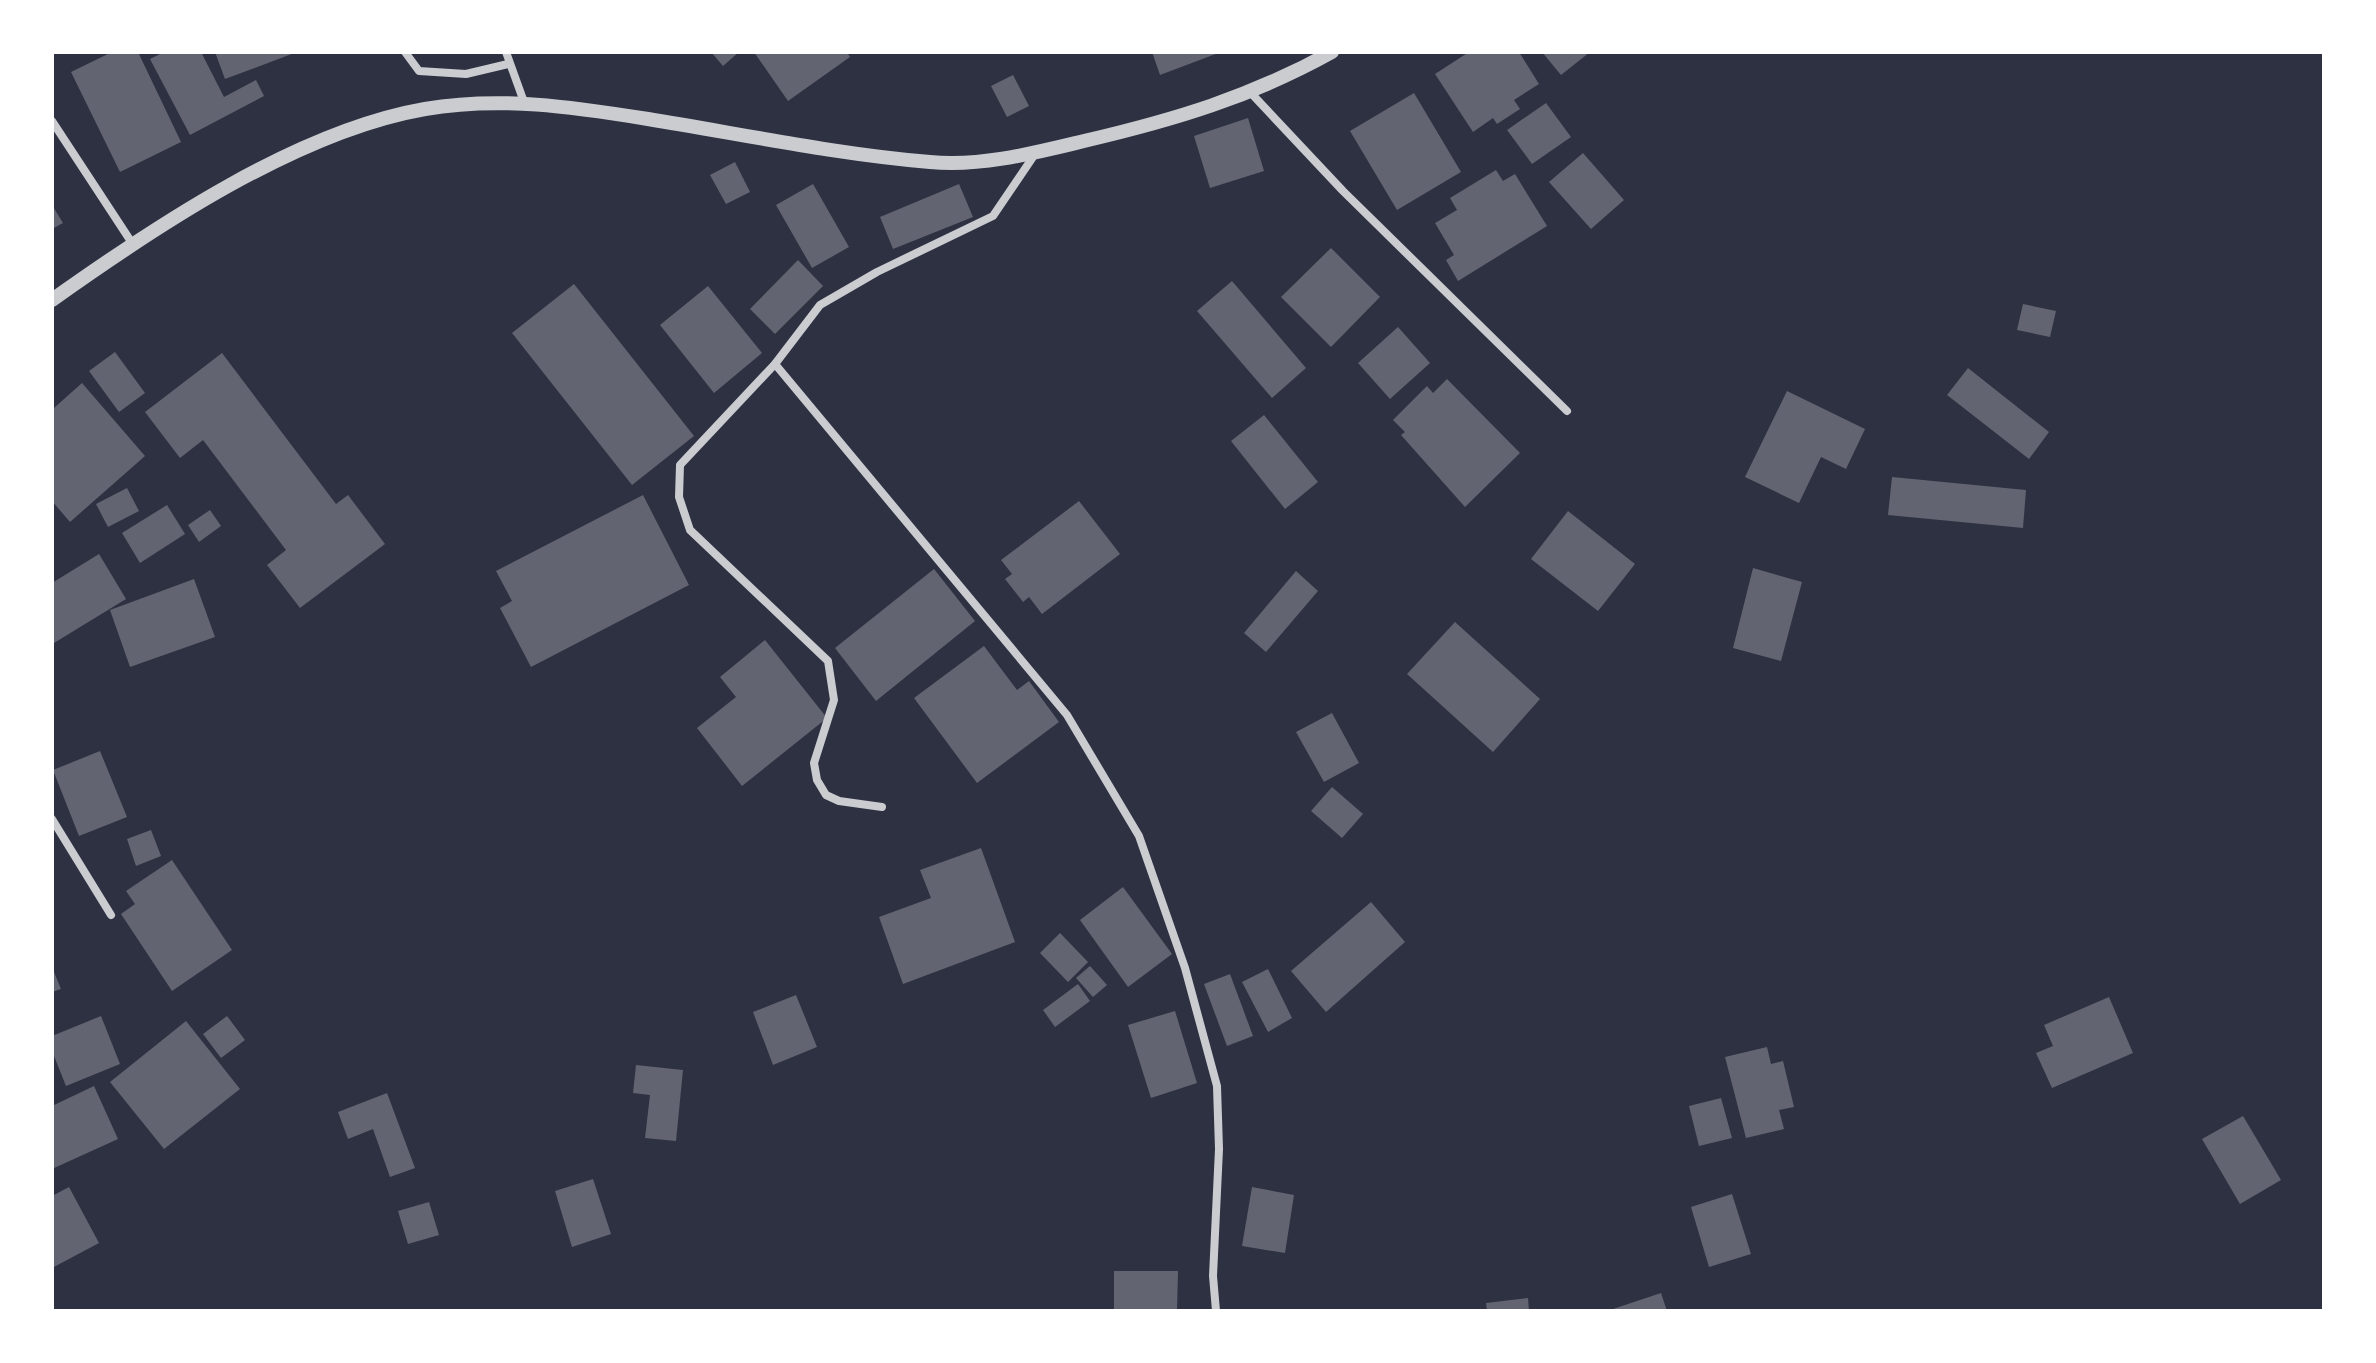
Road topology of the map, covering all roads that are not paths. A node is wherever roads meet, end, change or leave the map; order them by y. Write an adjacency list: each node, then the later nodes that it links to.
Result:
1 (405, 52): 4 (street)
2 (506, 52): 4 (street)
3 (1332, 52): 5 (street)
4 (508, 64): 6 (street)
5 (1250, 92): 8 (street); 12 (street)
6 (524, 102): 8 (street); 9 (street)
7 (52, 121): 9 (street)
8 (1036, 153): 11 (street)
9 (132, 243): 10 (street)
10 (52, 300)
11 (775, 364): 13 (street); 16 (street)
12 (1567, 411)
13 (882, 807)
14 (52, 819): 15 (street)
15 (111, 915)
16 (1216, 1311)

